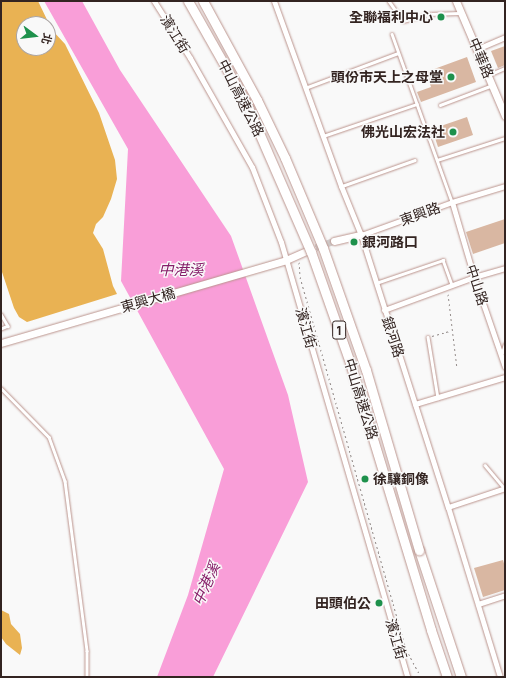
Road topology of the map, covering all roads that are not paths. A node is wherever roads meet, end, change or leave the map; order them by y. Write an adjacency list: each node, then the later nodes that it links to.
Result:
1 (154, 1): 29 (street, 濱江街)
2 (188, 1): 53 (highway, 中山高速公路 / 1, bridge)
3 (203, 1): 54 (highway, 中山高速公路 / 1, bridge)
4 (274, 1): 15 (street, 銀河路)
5 (389, 1): 7 (lane)
6 (456, 1): 7 (street, 中華路)
7 (461, 13): 10 (street, 中華路)
8 (392, 34): 11 (lane)
9 (505, 37): 10 (street)
10 (477, 49): 13 (street, 中華路)
11 (398, 53): 15 (lane); 16 (lane)
12 (505, 68): 13 (lane)
13 (488, 76): 14 (street, 中華路)
14 (492, 85): 17 (lane); 18 (street, 中華路)
15 (306, 88): 19 (street, 銀河路)
16 (417, 104): 19 (lane); 22 (lane)
17 (440, 105)
18 (505, 116)
19 (323, 136): 23 (street, 銀河路)
20 (505, 138): 22 (lane)
21 (415, 160): 23 (lane)
22 (437, 160): 25 (lane)
23 (341, 186): 26 (street, 銀河路)
24 (505, 186): 25 (street, 東興路)
25 (452, 202): 26 (street, 東興路); 31 (street, 中山路)
26 (361, 235): 27 (street, 東興路); 32 (street, 銀河路)
27 (334, 241)
28 (300, 253): 29 (street, 東興大橋)
29 (286, 260): 38 (street, 東興大橋); 52 (street, 濱江街)
30 (505, 268): 31 (street)
31 (474, 276): 33 (street); 40 (street, 中山路)
32 (376, 283): 33 (lane); 34 (street, 銀河路)
33 (450, 286): 34 (street)
34 (384, 310): 45 (street, 銀河路)
35 (1, 314): 36 (lane)
36 (1, 329)
37 (428, 338): 44 (lane)
38 (1, 343)
39 (505, 344): 40 (lane)
40 (501, 356): 41 (street, 中山路)
41 (505, 367)
42 (505, 377): 44 (street)
43 (1, 388): 51 (lane)
44 (438, 398): 45 (street)
45 (415, 404): 48 (street, 銀河路)
46 (485, 466): 47 (lane)
47 (504, 488): 48 (street)
48 (448, 507): 50 (street, 銀河路)
49 (505, 595): 50 (street)
50 (478, 604): 55 (street, 銀河路)
51 (86, 677)
52 (407, 677)
53 (447, 677)
54 (461, 677)
55 (500, 677)

